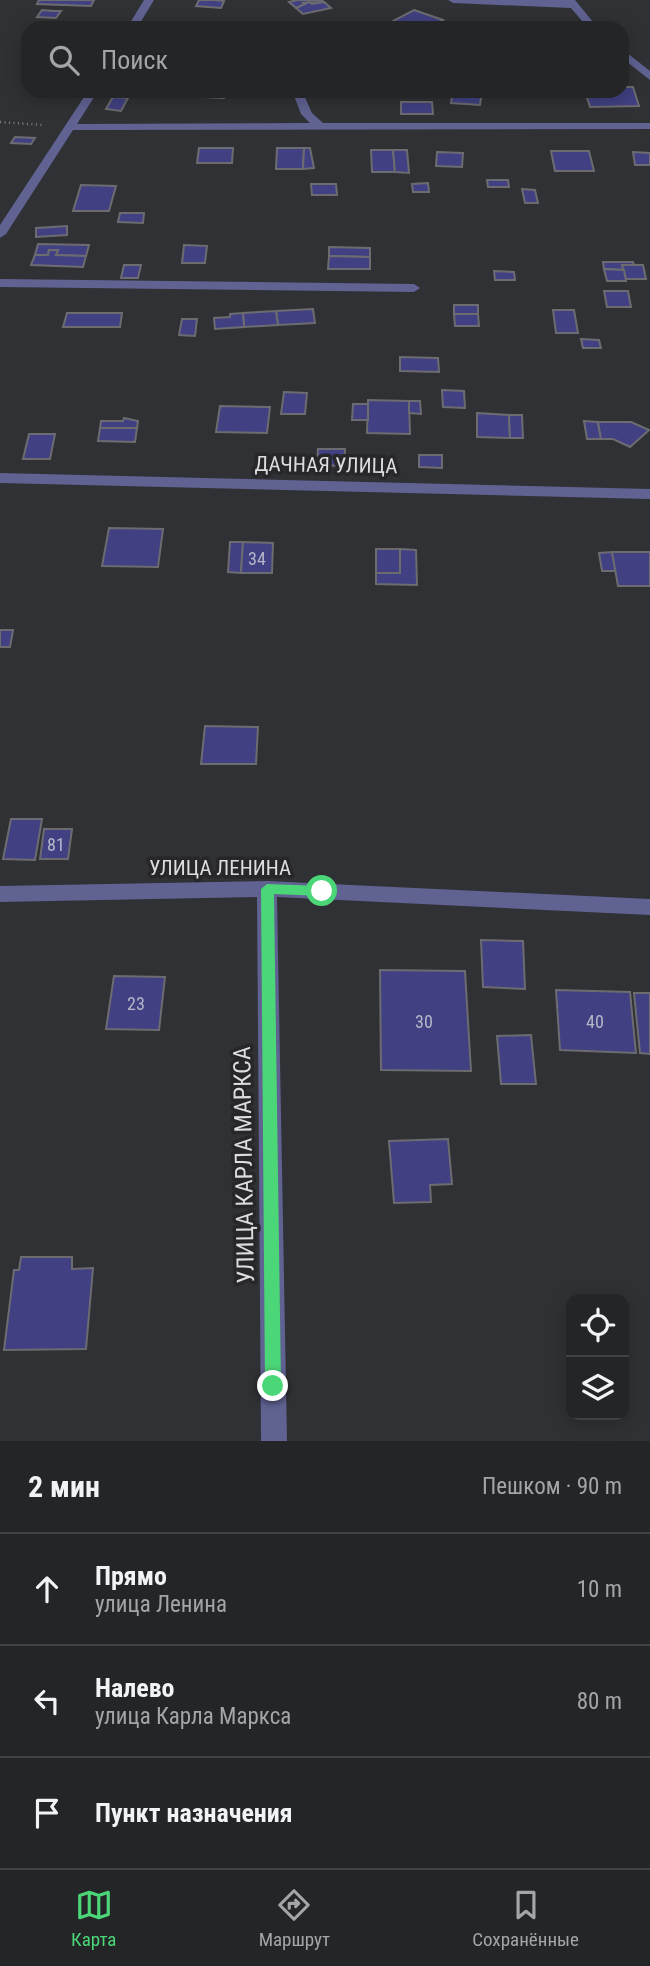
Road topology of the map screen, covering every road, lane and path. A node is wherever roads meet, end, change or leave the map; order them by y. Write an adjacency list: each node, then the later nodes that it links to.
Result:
1 (149, 0): 4 (street)
2 (453, 0): 3 (street)
3 (571, 2): 5 (street)
4 (136, 21)
5 (587, 21)
6 (629, 58): 7 (street)
7 (650, 76)
8 (89, 98): 13 (street)
9 (300, 98): 11 (street)
10 (0, 122): 13 (path)
11 (319, 126): 12 (street); 13 (street)
12 (650, 126)
13 (72, 127): 14 (street)
14 (0, 234)
15 (0, 283): 16 (street)
16 (414, 288)
17 (0, 478): 18 (street, ДАЧНАЯ УЛИЦА)
18 (650, 494)
19 (267, 889): 20 (street, УЛИЦА ЛЕНИНА); 21 (street, УЛИЦА ЛЕНИНА); 22 (street, УЛИЦА КАРЛА МАРКСА)
20 (0, 894)
21 (650, 907)
22 (274, 1441)

